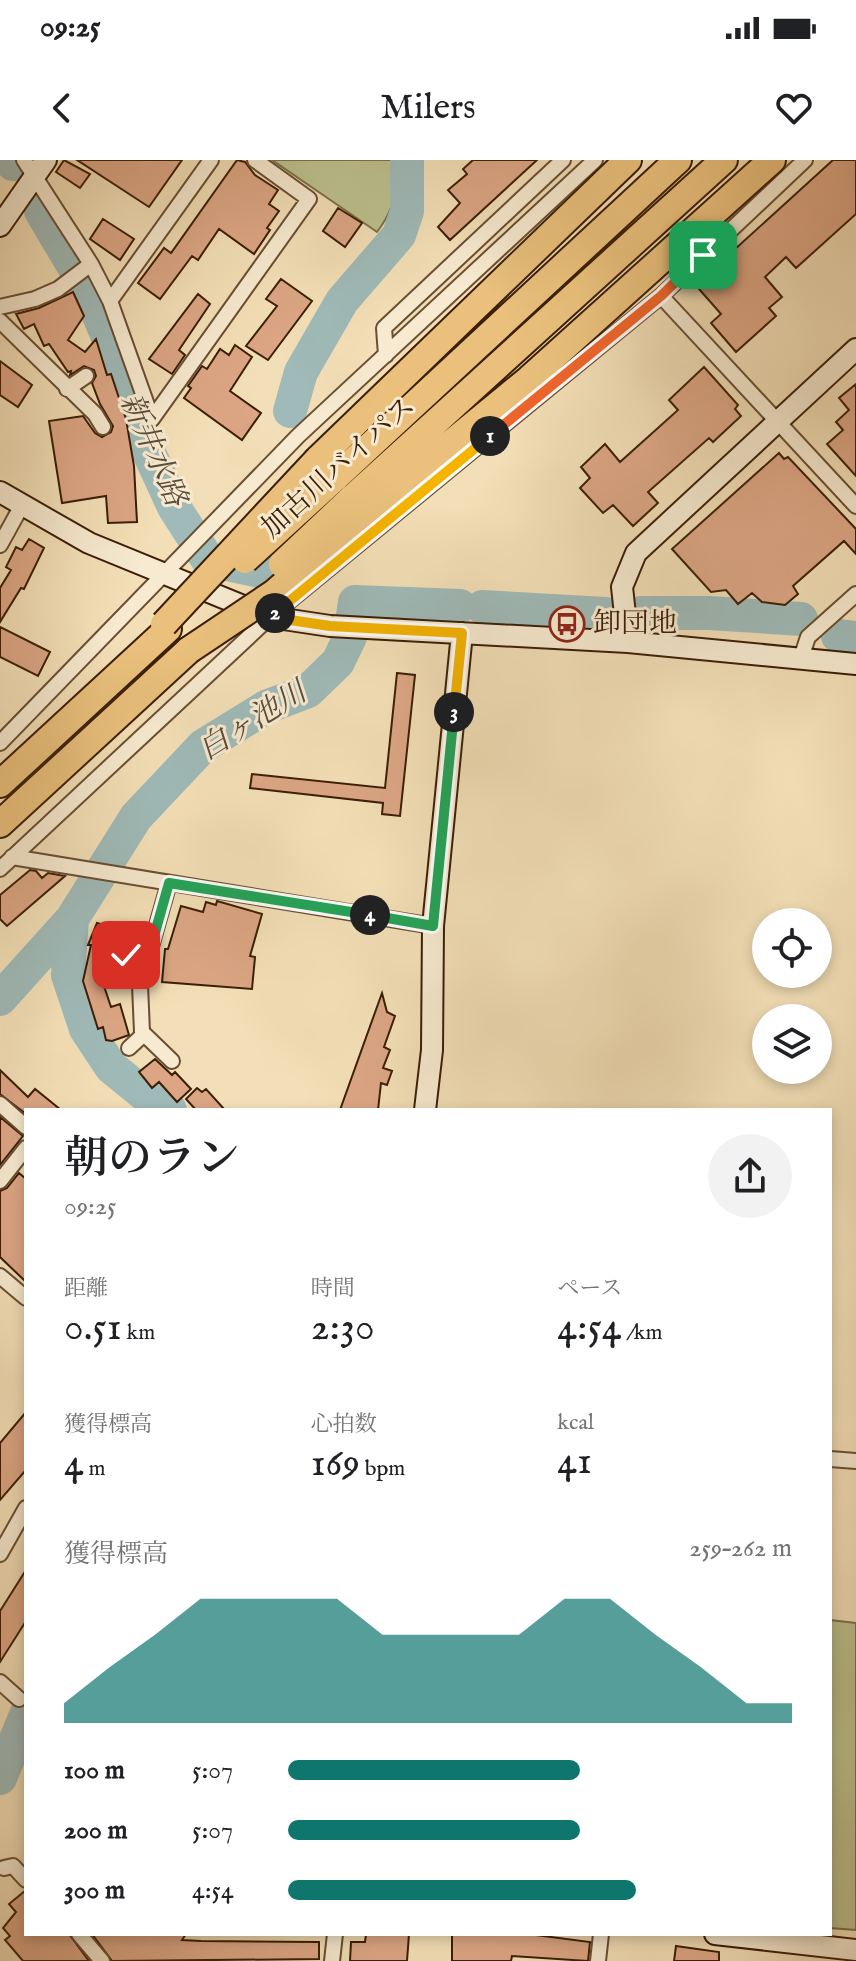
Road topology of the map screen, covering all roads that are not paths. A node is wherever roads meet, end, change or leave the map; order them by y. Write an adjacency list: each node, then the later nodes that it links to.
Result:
1 (211, 160): 14 (street)
2 (255, 160): 14 (street)
3 (563, 160): 18 (street)
4 (595, 160): 18 (street)
5 (628, 160): 23 (highway)
6 (678, 160): 23 (highway, 加古川バイパス)
7 (724, 160): 25 (highway, 加古川バイパス)
8 (772, 160): 25 (highway)
9 (805, 160): 13 (street)
10 (35, 166): 11 (street); 12 (street)
11 (0, 226)
12 (91, 264): 14 (street); 15 (street)
13 (661, 296): 21 (street); 31 (street)
14 (110, 301)
15 (0, 307)
16 (0, 321): 20 (street)
17 (856, 349): 21 (street)
18 (386, 355): 29 (street)
19 (86, 376): 20 (street)
20 (67, 389): 22 (street)
21 (776, 423): 26 (street); 33 (street)
22 (103, 427)
23 (326, 469): 37 (highway, 加古川バイパス, bridge)
24 (0, 492): 27 (street)
25 (359, 506): 38 (highway, 加古川バイパス, bridge)
26 (856, 506)
27 (21, 507): 28 (street); 29 (street)
28 (0, 545)
29 (165, 575): 31 (street); 36 (street)
30 (856, 594): 34 (street)
31 (270, 617): 32 (street); 39 (street)
32 (462, 633): 33 (street); 42 (street)
33 (628, 642): 34 (street)
34 (801, 658): 35 (street)
35 (856, 664)
36 (0, 743)
37 (0, 784)
38 (0, 824)
39 (12, 857): 40 (street); 41 (street)
40 (0, 869)
41 (169, 883): 42 (street); 44 (street)
42 (433, 926): 49 (street)
43 (126, 955): 44 (street)
44 (147, 961): 45 (street)
45 (144, 1034): 46 (street); 47 (street)
46 (129, 1048)
47 (172, 1061)
48 (0, 1104): 50 (street)
49 (425, 1108)
50 (24, 1125)
51 (24, 1151): 52 (street)
52 (0, 1181)
53 (1, 1280): 54 (street)
54 (24, 1297)
55 (832, 1459): 56 (street)
56 (856, 1461)
57 (24, 1512): 58 (street)
58 (0, 1554)
59 (0, 1682): 60 (street)
60 (19, 1699)
61 (4, 1868): 62 (street)
62 (24, 1878)
63 (82, 1936): 68 (street)
64 (335, 1936): 69 (street)
65 (601, 1936): 70 (street)
66 (733, 1936): 67 (street)
67 (856, 1950)
68 (102, 1961)
69 (332, 1961)
70 (598, 1961)

